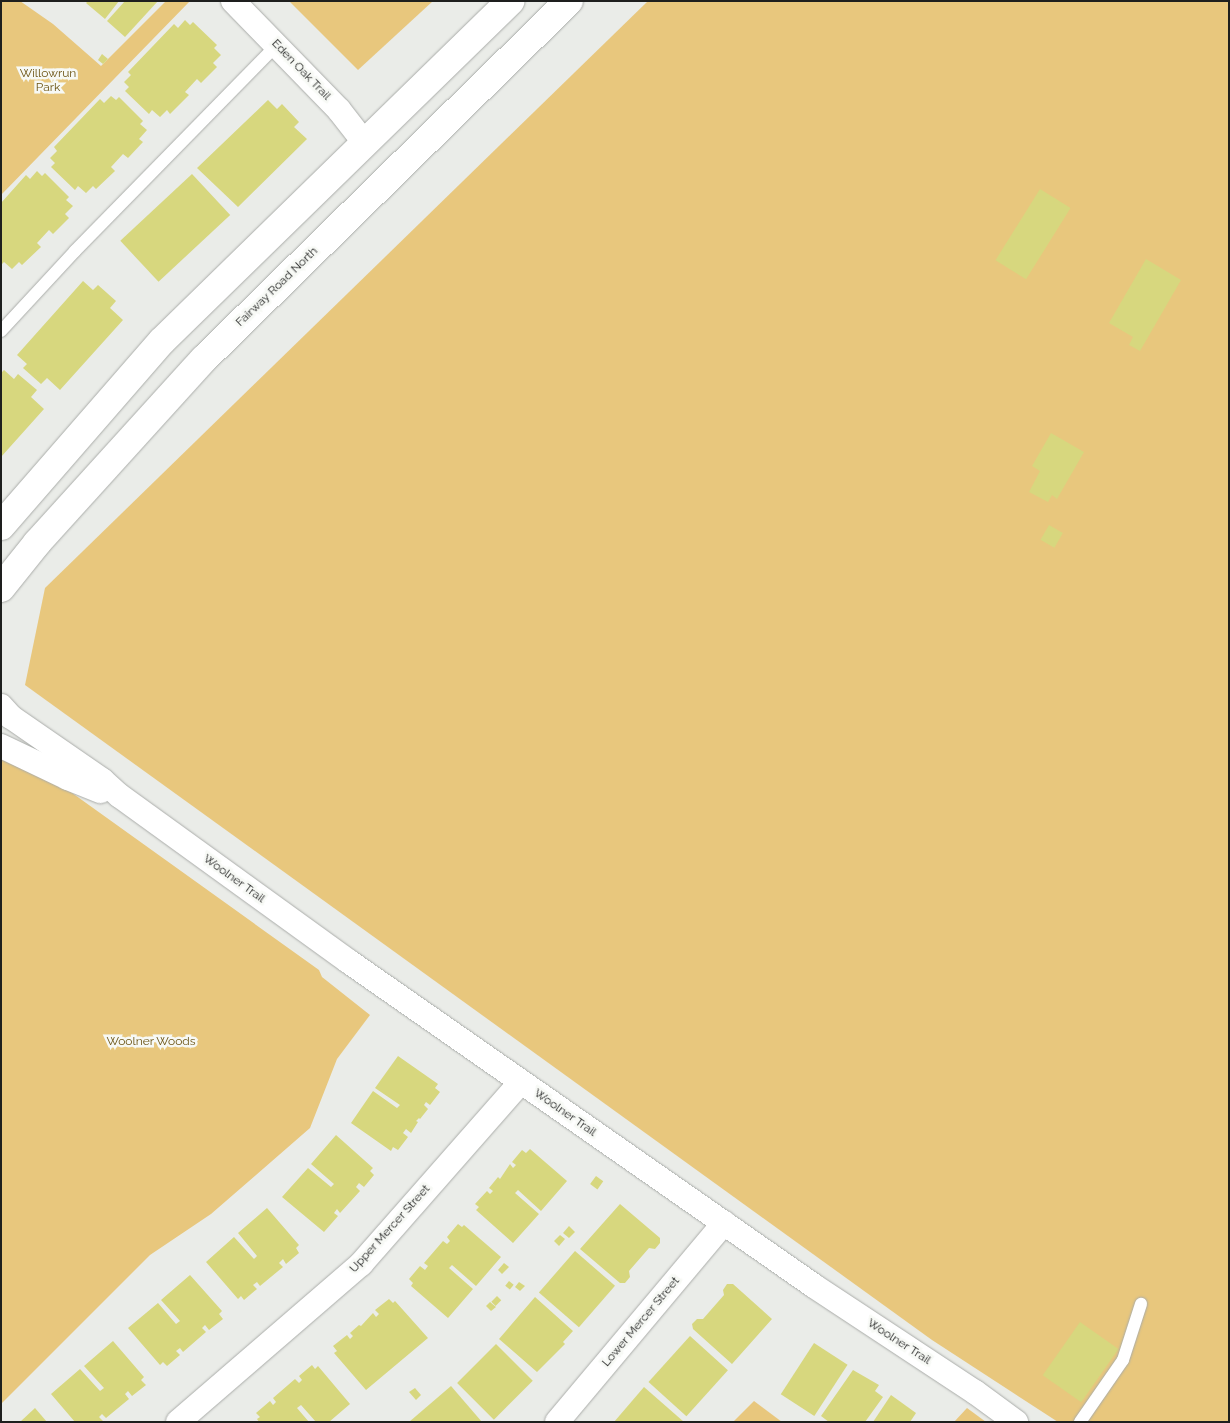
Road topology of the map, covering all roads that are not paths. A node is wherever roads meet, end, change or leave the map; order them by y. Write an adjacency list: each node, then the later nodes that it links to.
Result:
1 (233, 1): 4 (street, Eden Oak Trail)
2 (510, 1): 5 (main road)
3 (569, 1): 8 (main road, Fairway Road North)
4 (277, 45): 5 (street, Eden Oak Trail); 6 (lane)
5 (364, 142): 7 (main road)
6 (2, 328)
7 (1, 526)
8 (1, 588)
9 (1, 706): 11 (street, Woolner Trail)
10 (1, 746): 11 (street, Woolner Trail)
11 (120, 796): 12 (street, Woolner Trail)
12 (521, 1082): 13 (street, Woolner Trail); 15 (street, Upper Mercer Street)
13 (724, 1223): 16 (street, Lower Mercer Street); 17 (street, Woolner Trail)
14 (1141, 1304): 18 (lane)
15 (178, 1422)
16 (557, 1422)
17 (1016, 1422)
18 (1080, 1422)

